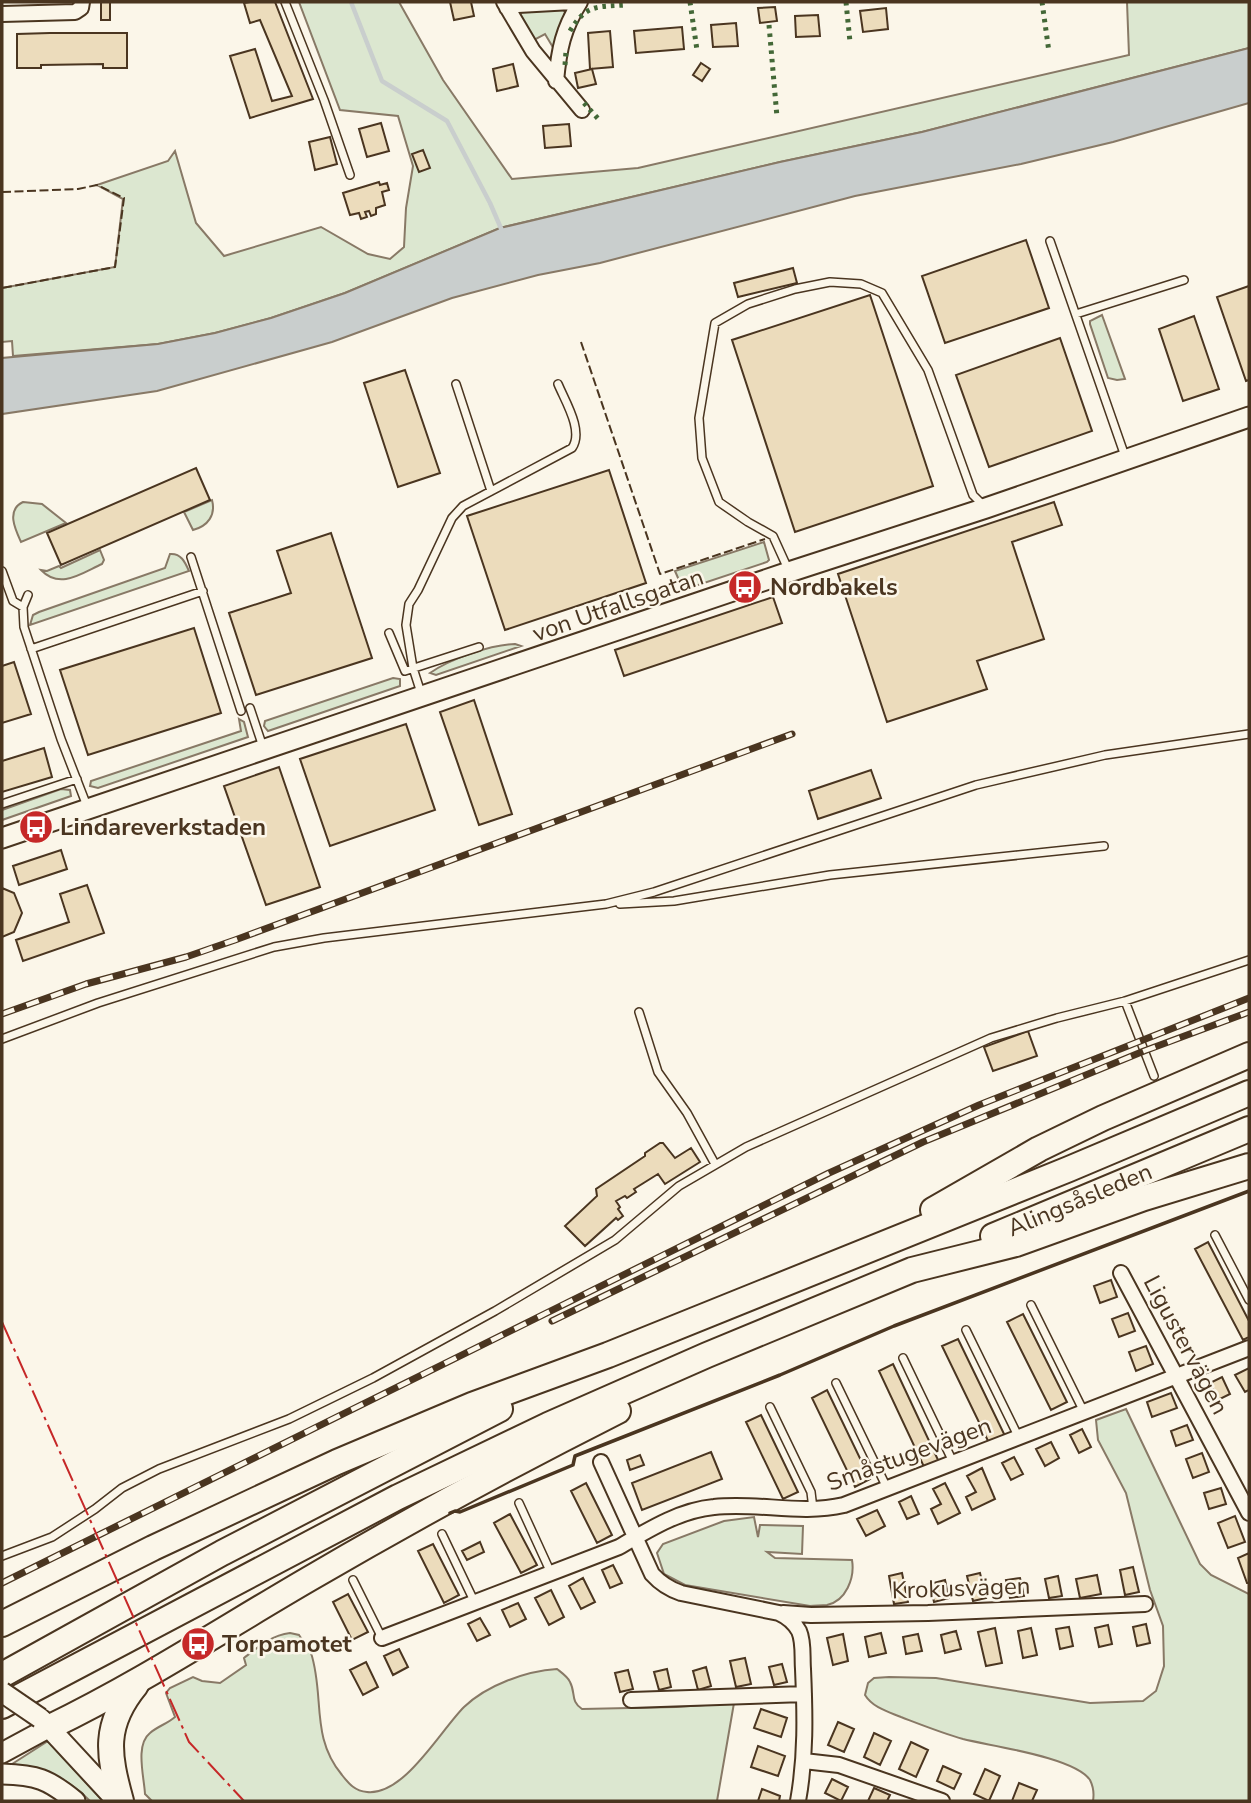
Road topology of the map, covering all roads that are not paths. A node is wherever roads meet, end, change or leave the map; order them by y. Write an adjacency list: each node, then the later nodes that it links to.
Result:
1 (82, 2): 6 (street)
2 (285, 2): 9 (lane)
3 (572, 2): 5 (street)
4 (580, 2): 7 (street)
5 (506, 5): 7 (street)
6 (2, 14)
7 (556, 80): 8 (street)
8 (582, 110)
9 (350, 175)
10 (1050, 241): 12 (lane)
11 (1184, 281): 12 (lane)
12 (1076, 314): 16 (lane)
13 (456, 384): 17 (lane)
14 (558, 384): 17 (lane)
15 (1249, 417): 16 (street, von Utfallsgatan)
16 (1126, 459): 18 (street, von Utfallsgatan)
17 (491, 491): 28 (lane)
18 (986, 508): 21 (street, von Utfallsgatan); 21 (lane)
19 (191, 556): 22 (lane)
20 (2, 571): 24 (lane)
21 (789, 572): 29 (street, von Utfallsgatan)
22 (203, 591): 27 (lane); 31 (lane)
23 (27, 595): 24 (lane)
24 (23, 607): 27 (lane)
25 (389, 633): 28 (lane)
26 (480, 646): 28 (lane)
27 (31, 649): 32 (lane)
28 (413, 668): 29 (lane)
29 (421, 697): 31 (street, von Utfallsgatan)
30 (1249, 734): 37 (lane)
31 (264, 751): 34 (street, von Utfallsgatan)
32 (77, 779): 33 (lane); 34 (lane)
33 (2, 804)
34 (88, 810): 35 (street, von Utfallsgatan)
35 (2, 838)
36 (1104, 846): 37 (lane)
37 (606, 904): 41 (lane)
38 (1249, 960): 39 (lane)
39 (1125, 1001): 43 (lane); 46 (lane)
40 (639, 1012): 46 (lane)
41 (2, 1039)
42 (1249, 1055): 49 (highway)
43 (1154, 1076)
44 (1249, 1093): 49 (highway)
45 (1249, 1129): 50 (highway, Alingsåsleden)
46 (715, 1164): 72 (lane)
47 (1249, 1166): 50 (highway)
48 (1215, 1235): 52 (lane)
49 (854, 1255): 58 (highway)
50 (912, 1270): 56 (highway)
51 (1121, 1273): 59 (street, Ligustervägen)
52 (1249, 1300)
53 (1031, 1305): 62 (lane)
54 (966, 1330): 63 (lane)
55 (1249, 1348): 59 (street, Småstugevägen)
56 (707, 1355): 81 (highway); 85 (highway)
57 (903, 1358): 65 (lane)
58 (594, 1360): 78 (highway); 80 (highway)
59 (1178, 1377): 62 (street, Småstugevägen); 68 (street, Ligustervägen)
60 (836, 1383): 66 (lane)
61 (770, 1407): 69 (lane)
62 (1084, 1412): 63 (street, Småstugevägen)
63 (1019, 1438): 65 (street, Småstugevägen)
64 (601, 1462): 71 (street, Krokusvägen)
65 (954, 1464): 66 (street, Småstugevägen)
66 (888, 1490): 69 (street, Småstugevägen)
67 (519, 1503): 73 (lane)
68 (1248, 1506)
69 (814, 1510): 71 (street, Småstugevägen)
70 (442, 1534): 75 (lane)
71 (636, 1537): 73 (street, Småstugevägen); 77 (street, Krokusvägen)
72 (2, 1556)
73 (551, 1573): 75 (street, Småstugevägen)
74 (353, 1580): 79 (lane)
75 (475, 1602): 79 (street, Småstugevägen)
76 (1145, 1604): 77 (street, Krokusvägen)
77 (779, 1613): 83 (street)
78 (2, 1623)
79 (383, 1638)
80 (2, 1675)
81 (144, 1677): 86 (highway); 91 (highway)
82 (2, 1692): 86 (street, bridge)
83 (804, 1693): 84 (street); 88 (street)
84 (631, 1700)
85 (2, 1706)
86 (45, 1723): 87 (street); 91 (street)
87 (2, 1753)
88 (804, 1760): 92 (street); 93 (street)
89 (2, 1774): 90 (street)
90 (75, 1801)
91 (119, 1801)
92 (798, 1801)
93 (943, 1801)

